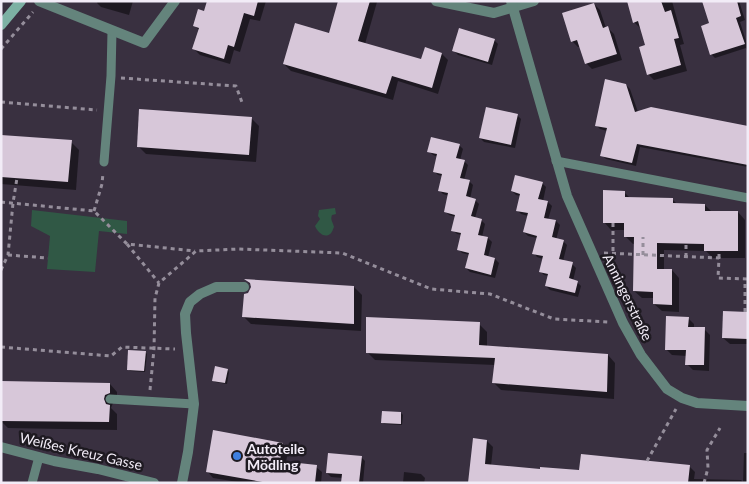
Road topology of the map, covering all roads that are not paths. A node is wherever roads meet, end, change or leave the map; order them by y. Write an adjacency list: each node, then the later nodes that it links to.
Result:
1 (21, 1): 7 (street)
2 (39, 1): 8 (street)
3 (175, 1): 8 (street)
4 (436, 1): 6 (street)
5 (534, 1): 6 (street)
6 (512, 5): 9 (street, Anningerstraße)
7 (1, 25)
8 (112, 31): 10 (lane)
9 (556, 161): 11 (lane); 15 (street, Anningerstraße)
10 (104, 162)
11 (748, 198)
12 (244, 286): 14 (street)
13 (110, 399): 14 (lane)
14 (194, 404): 20 (street)
15 (748, 406)
16 (1, 447): 17 (street, Weißes Kreuz Gasse)
17 (39, 457): 18 (lane); 19 (street, Weißes Kreuz Gasse)
18 (32, 483)
19 (154, 483)
20 (182, 483)

